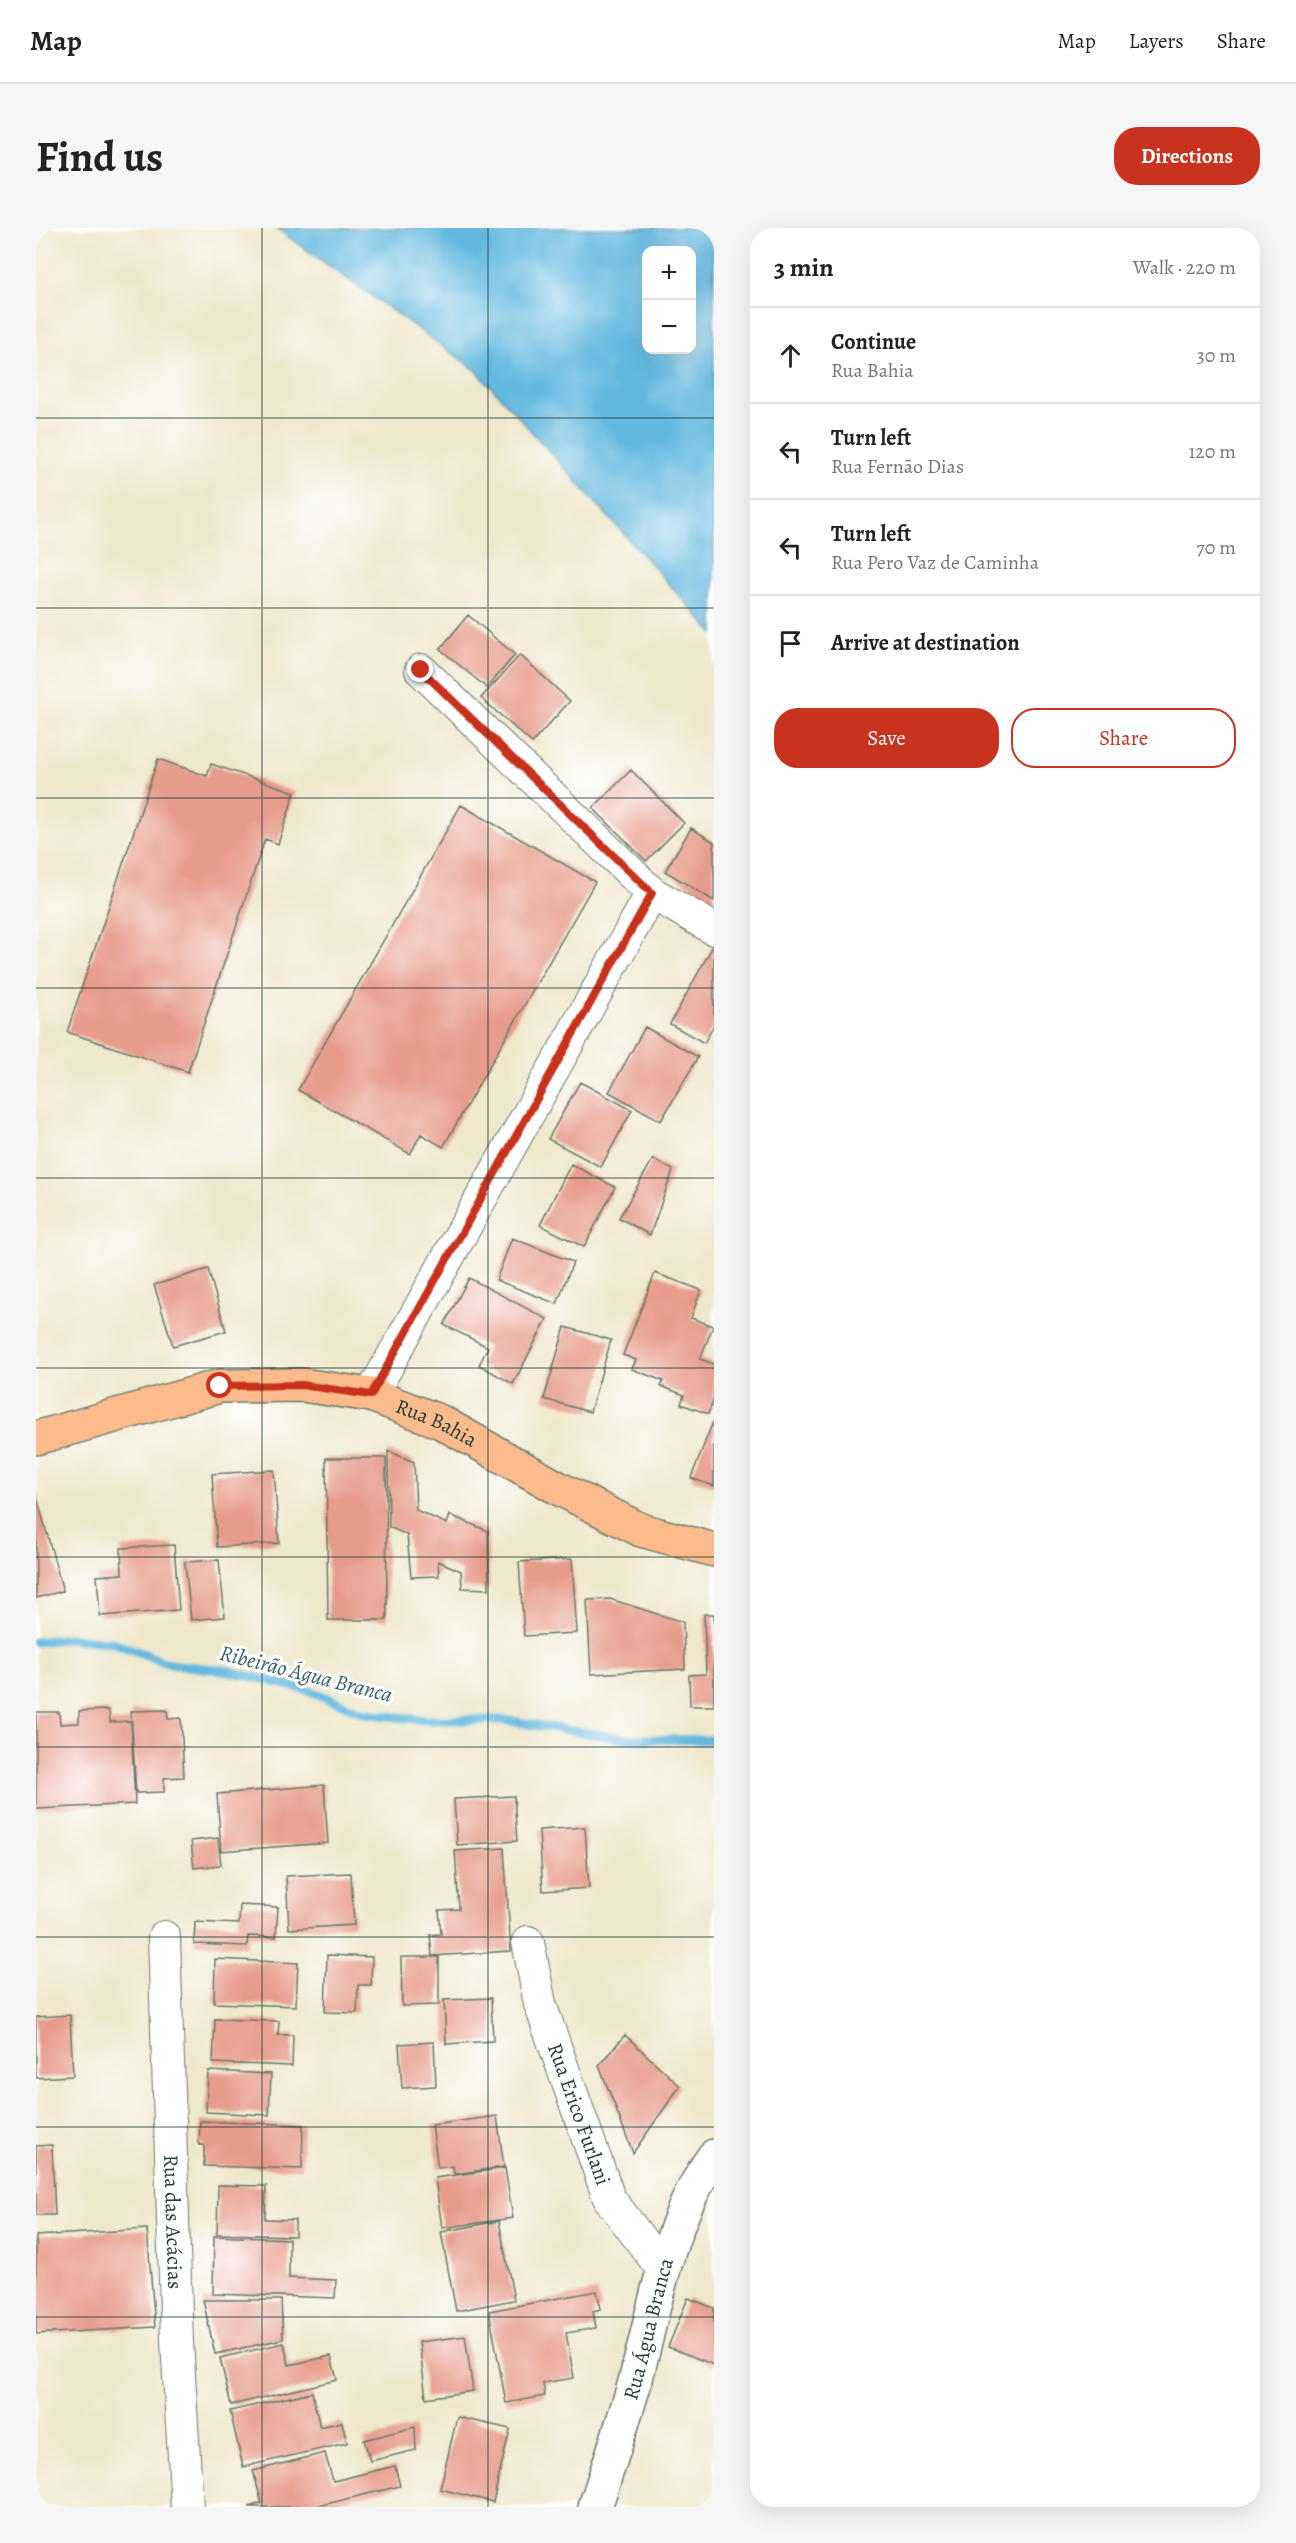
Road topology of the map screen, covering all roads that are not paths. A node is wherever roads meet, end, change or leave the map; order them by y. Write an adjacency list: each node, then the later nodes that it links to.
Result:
1 (421, 670): 2 (street)
2 (652, 893): 3 (street); 4 (street)
3 (714, 929)
4 (371, 1395): 5 (main road, Rua Bahia); 6 (main road, Rua Bahia)
5 (36, 1438)
6 (714, 1550)
7 (164, 1936): 11 (street, Rua das Acácias)
8 (528, 1942): 10 (street, Rua Erico Furlani)
9 (714, 2156): 10 (street, Rua Água Branca)
10 (664, 2271): 12 (street, Rua Água Branca)
11 (187, 2507)
12 (595, 2507)

